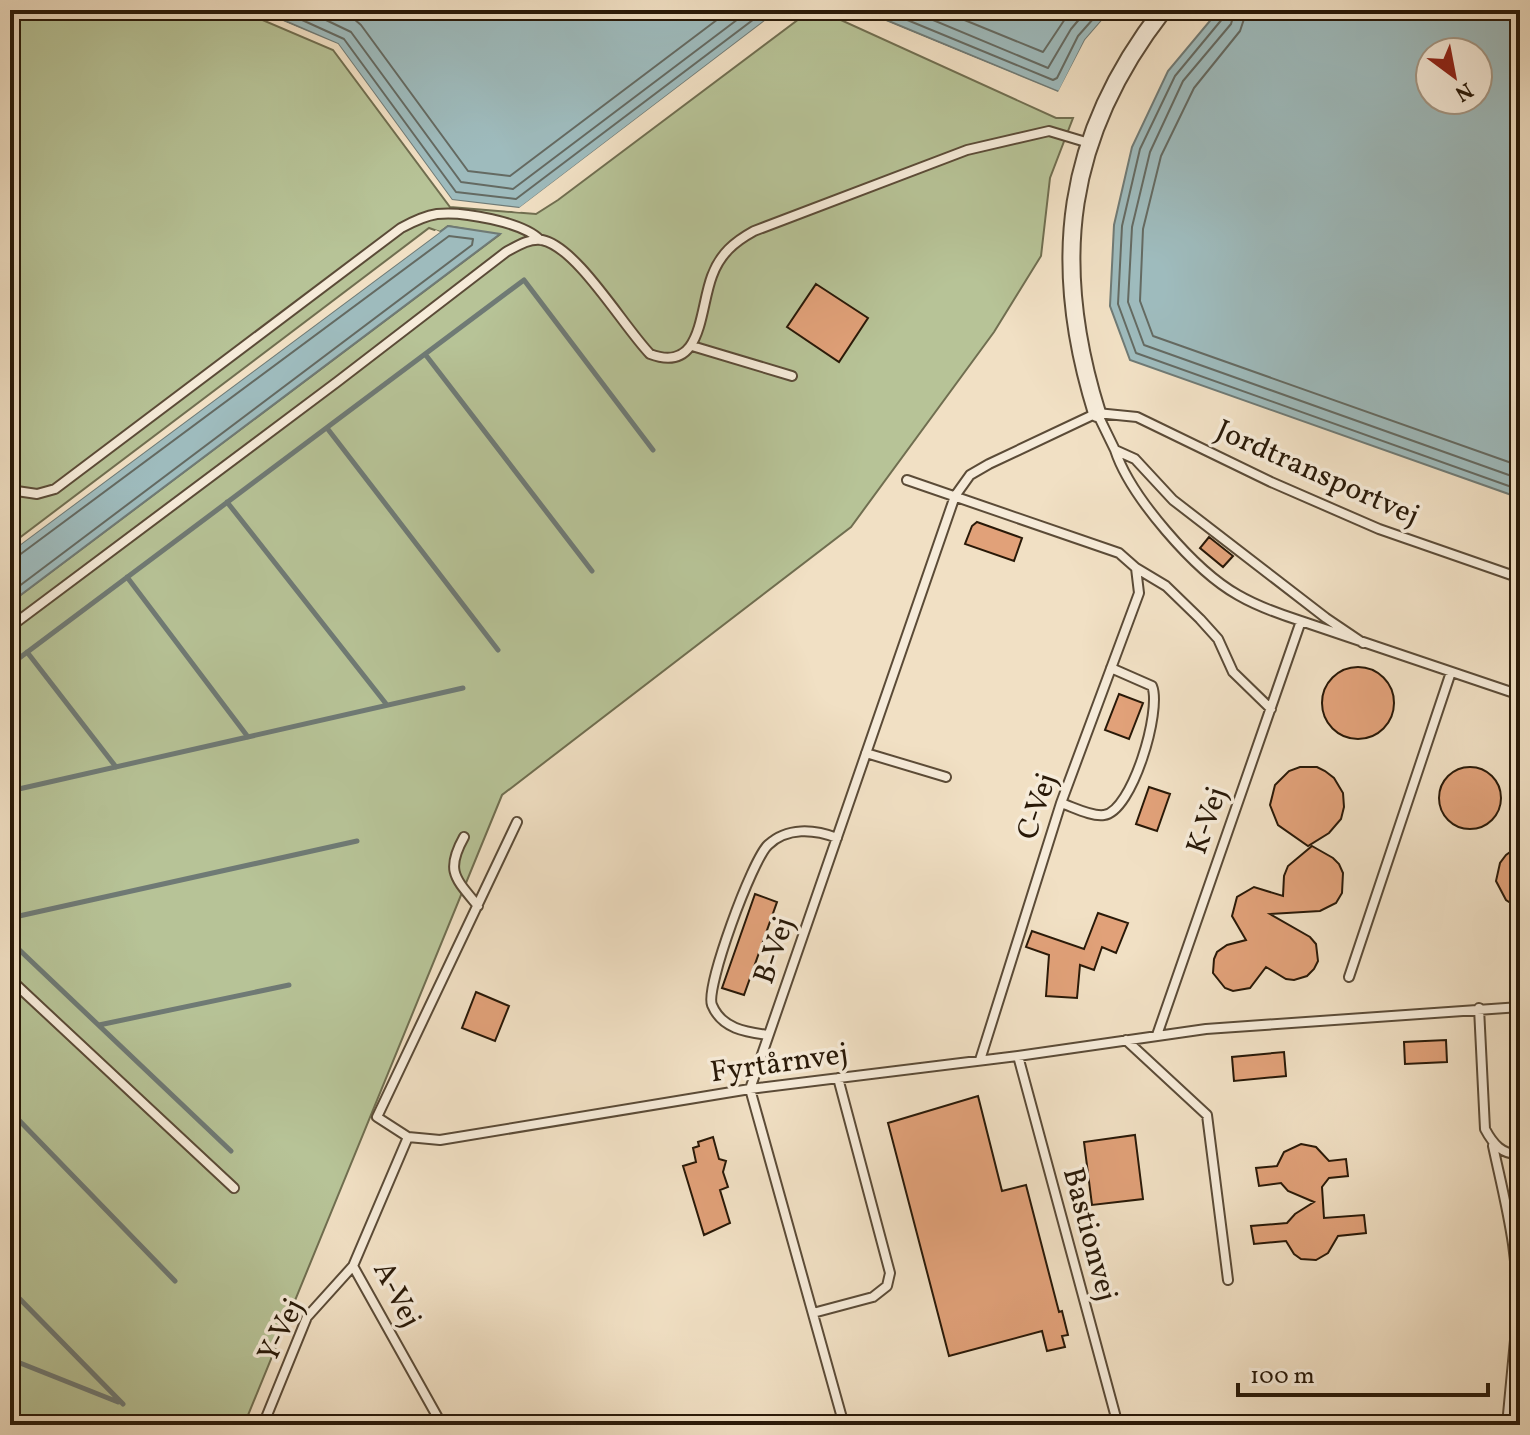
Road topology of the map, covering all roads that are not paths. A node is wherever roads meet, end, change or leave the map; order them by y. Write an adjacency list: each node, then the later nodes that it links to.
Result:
1 (1163, 10): 2 (street)
2 (1089, 143): 4 (lane); 6 (street)
3 (540, 240): 4 (lane); 9 (lane); 14 (lane)
4 (692, 346): 5 (lane)
5 (792, 376)
6 (1097, 413): 7 (lane); 10 (lane); 12 (lane, Jordtransportvej)
7 (1115, 450): 13 (lane); 15 (lane)
8 (907, 480): 10 (lane)
9 (10, 490)
10 (955, 496): 11 (lane); 20 (lane, B-Vej)
11 (1136, 568): 16 (lane, C-Vej); 19 (lane)
12 (1520, 578)
13 (1301, 621): 15 (lane); 19 (lane, K-Vej)
14 (10, 627)
15 (1363, 643): 17 (lane)
16 (1111, 668): 22 (lane, C-Vej); 22 (lane)
17 (1451, 672): 18 (lane); 27 (lane)
18 (1520, 695)
19 (1271, 709): 32 (lane, K-Vej)
20 (866, 753): 21 (lane); 25 (lane, B-Vej)
21 (946, 777)
22 (1061, 803): 35 (lane, C-Vej)
23 (517, 822): 26 (lane)
24 (464, 837): 26 (lane)
25 (837, 838): 31 (lane, B-Vej); 31 (lane)
26 (478, 906): 38 (lane)
27 (1349, 977)
28 (10, 979): 41 (lane)
29 (1520, 1007): 30 (lane, Fyrtårnvej)
30 (1479, 1008): 32 (lane, Fyrtårnvej); 39 (lane)
31 (768, 1035): 37 (lane, B-Vej)
32 (1157, 1035): 33 (lane, Fyrtårnvej)
33 (1126, 1040): 34 (lane, Fyrtårnvej); 43 (lane)
34 (1018, 1056): 35 (lane, Fyrtårnvej); 49 (lane, Bastionvej)
35 (980, 1060): 36 (lane, Fyrtårnvej)
36 (838, 1078): 37 (lane, Fyrtårnvej); 44 (lane)
37 (750, 1089): 38 (lane, Fyrtårnvej); 44 (lane)
38 (408, 1137): 42 (lane, A-Vej)
39 (1493, 1146): 40 (lane); 45 (lane)
40 (1520, 1154)
41 (234, 1188)
42 (353, 1266): 46 (lane, Y-Vej); 47 (lane, A-Vej)
43 (1228, 1280)
44 (813, 1313): 48 (lane)
45 (1518, 1319): 50 (lane)
46 (263, 1425)
47 (442, 1425)
48 (844, 1425)
49 (1118, 1425)
50 (1507, 1425)

